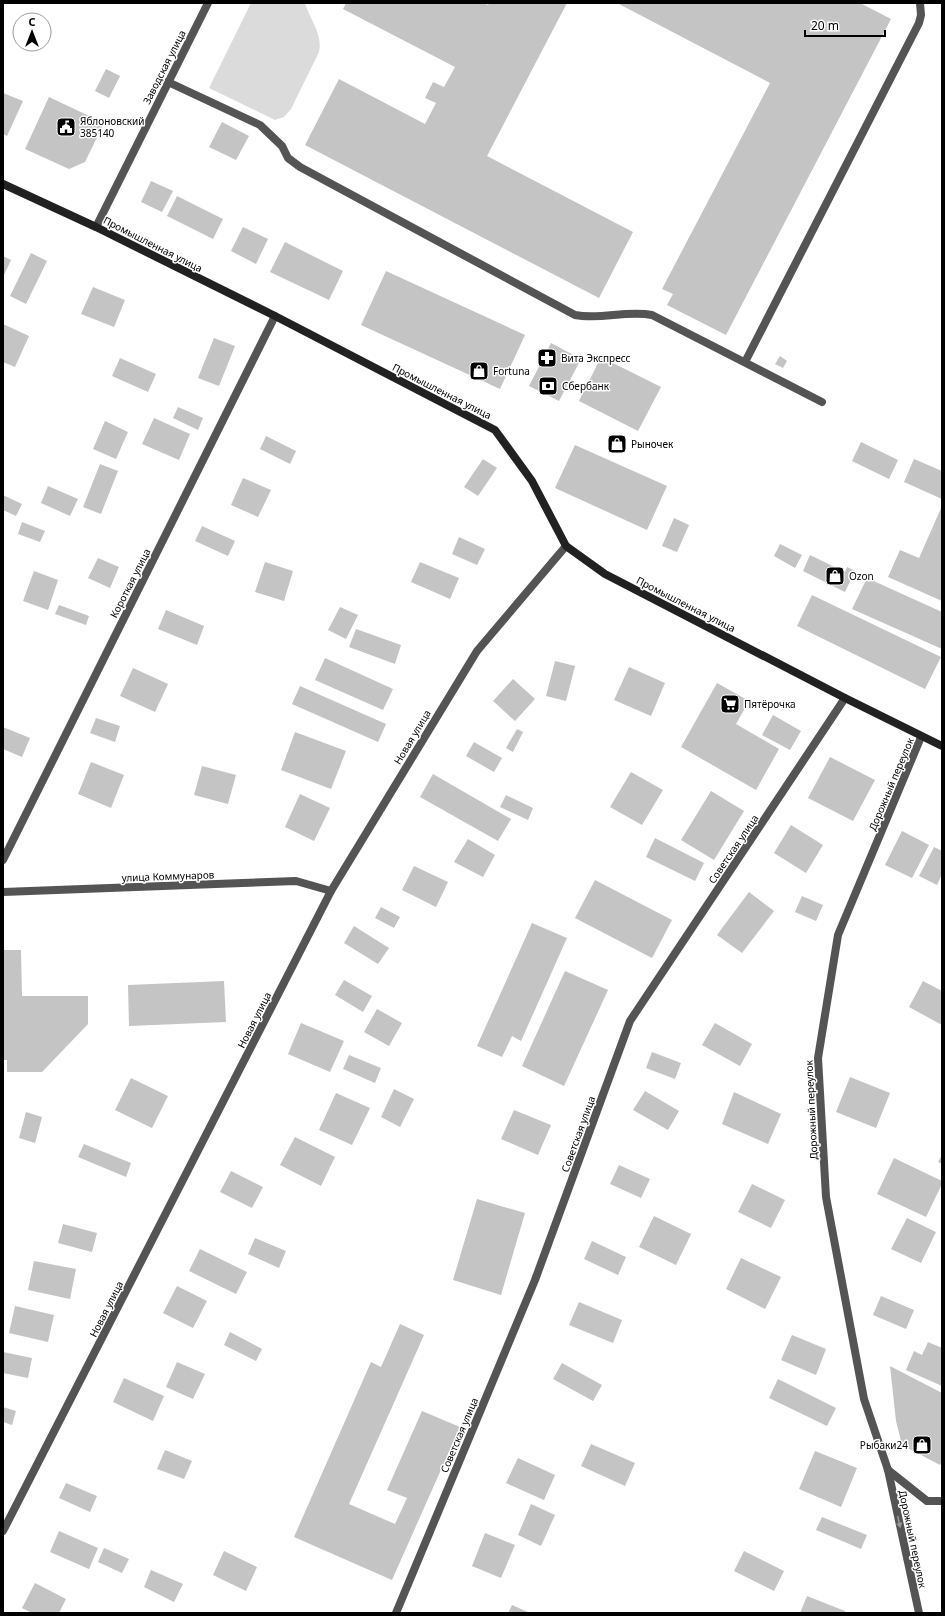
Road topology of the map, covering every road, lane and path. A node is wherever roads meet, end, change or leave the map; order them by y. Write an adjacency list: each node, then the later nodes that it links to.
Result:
1 (208, 3): 3 (street, Заводская улица)
2 (920, 3): 7 (street)
3 (168, 82): 5 (street, Заводская улица); 7 (street)
4 (3, 184): 5 (main road, Промышленная улица)
5 (96, 226): 6 (main road, Промышленная улица)
6 (275, 316): 9 (main road, Промышленная улица); 13 (street, Короткая улица)
7 (745, 362): 8 (street)
8 (822, 402)
9 (566, 546): 10 (main road, Промышленная улица); 14 (street, Новая улица)
10 (845, 698): 11 (main road, Промышленная улица); 19 (street, Советская улица)
11 (921, 737): 12 (main road, Промышленная улица); 16 (street, Дорожный переулок)
12 (942, 746)
13 (3, 860)
14 (332, 891): 15 (street, улица Коммунаров); 18 (street, Новая улица)
15 (3, 892)
16 (888, 1470): 17 (street, Дорожный переулок); 20 (street, Дорожный переулок, one-way to 20)
17 (942, 1501)
18 (3, 1531)
19 (396, 1613)
20 (919, 1613)

